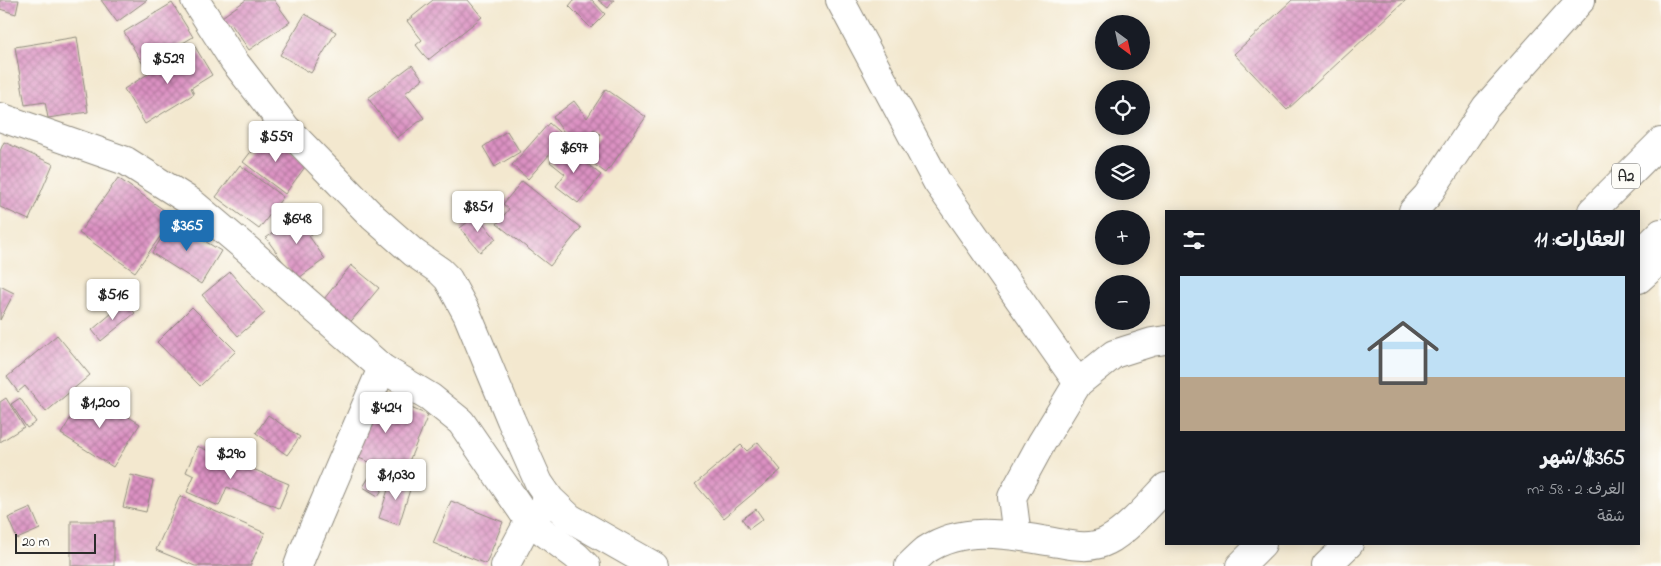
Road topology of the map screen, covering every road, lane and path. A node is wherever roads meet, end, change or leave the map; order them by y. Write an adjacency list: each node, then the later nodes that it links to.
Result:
1 (195, 0): 16 (main road)
2 (840, 0): 14 (main road)
3 (1581, 0): 6 (main road)
4 (0, 117): 13 (main road)
5 (1661, 142): 7 (main road, A2)
6 (1414, 210)
7 (1593, 210)
8 (1661, 233): 9 (main road)
9 (1640, 254)
10 (1661, 259): 11 (main road)
11 (1640, 278)
12 (1165, 340): 14 (main road)
13 (382, 368): 17 (main road); 21 (main road)
14 (1078, 383): 18 (main road)
15 (1165, 487): 18 (main road)
16 (550, 500): 17 (main road); 24 (main road)
17 (529, 521): 22 (main road); 23 (main road)
18 (1016, 536): 25 (main road)
19 (1261, 545): 26 (main road)
20 (1348, 545): 27 (main road)
21 (298, 566)
22 (504, 566)
23 (586, 566)
24 (654, 566)
25 (909, 566)
26 (1240, 566)
27 (1326, 566)

